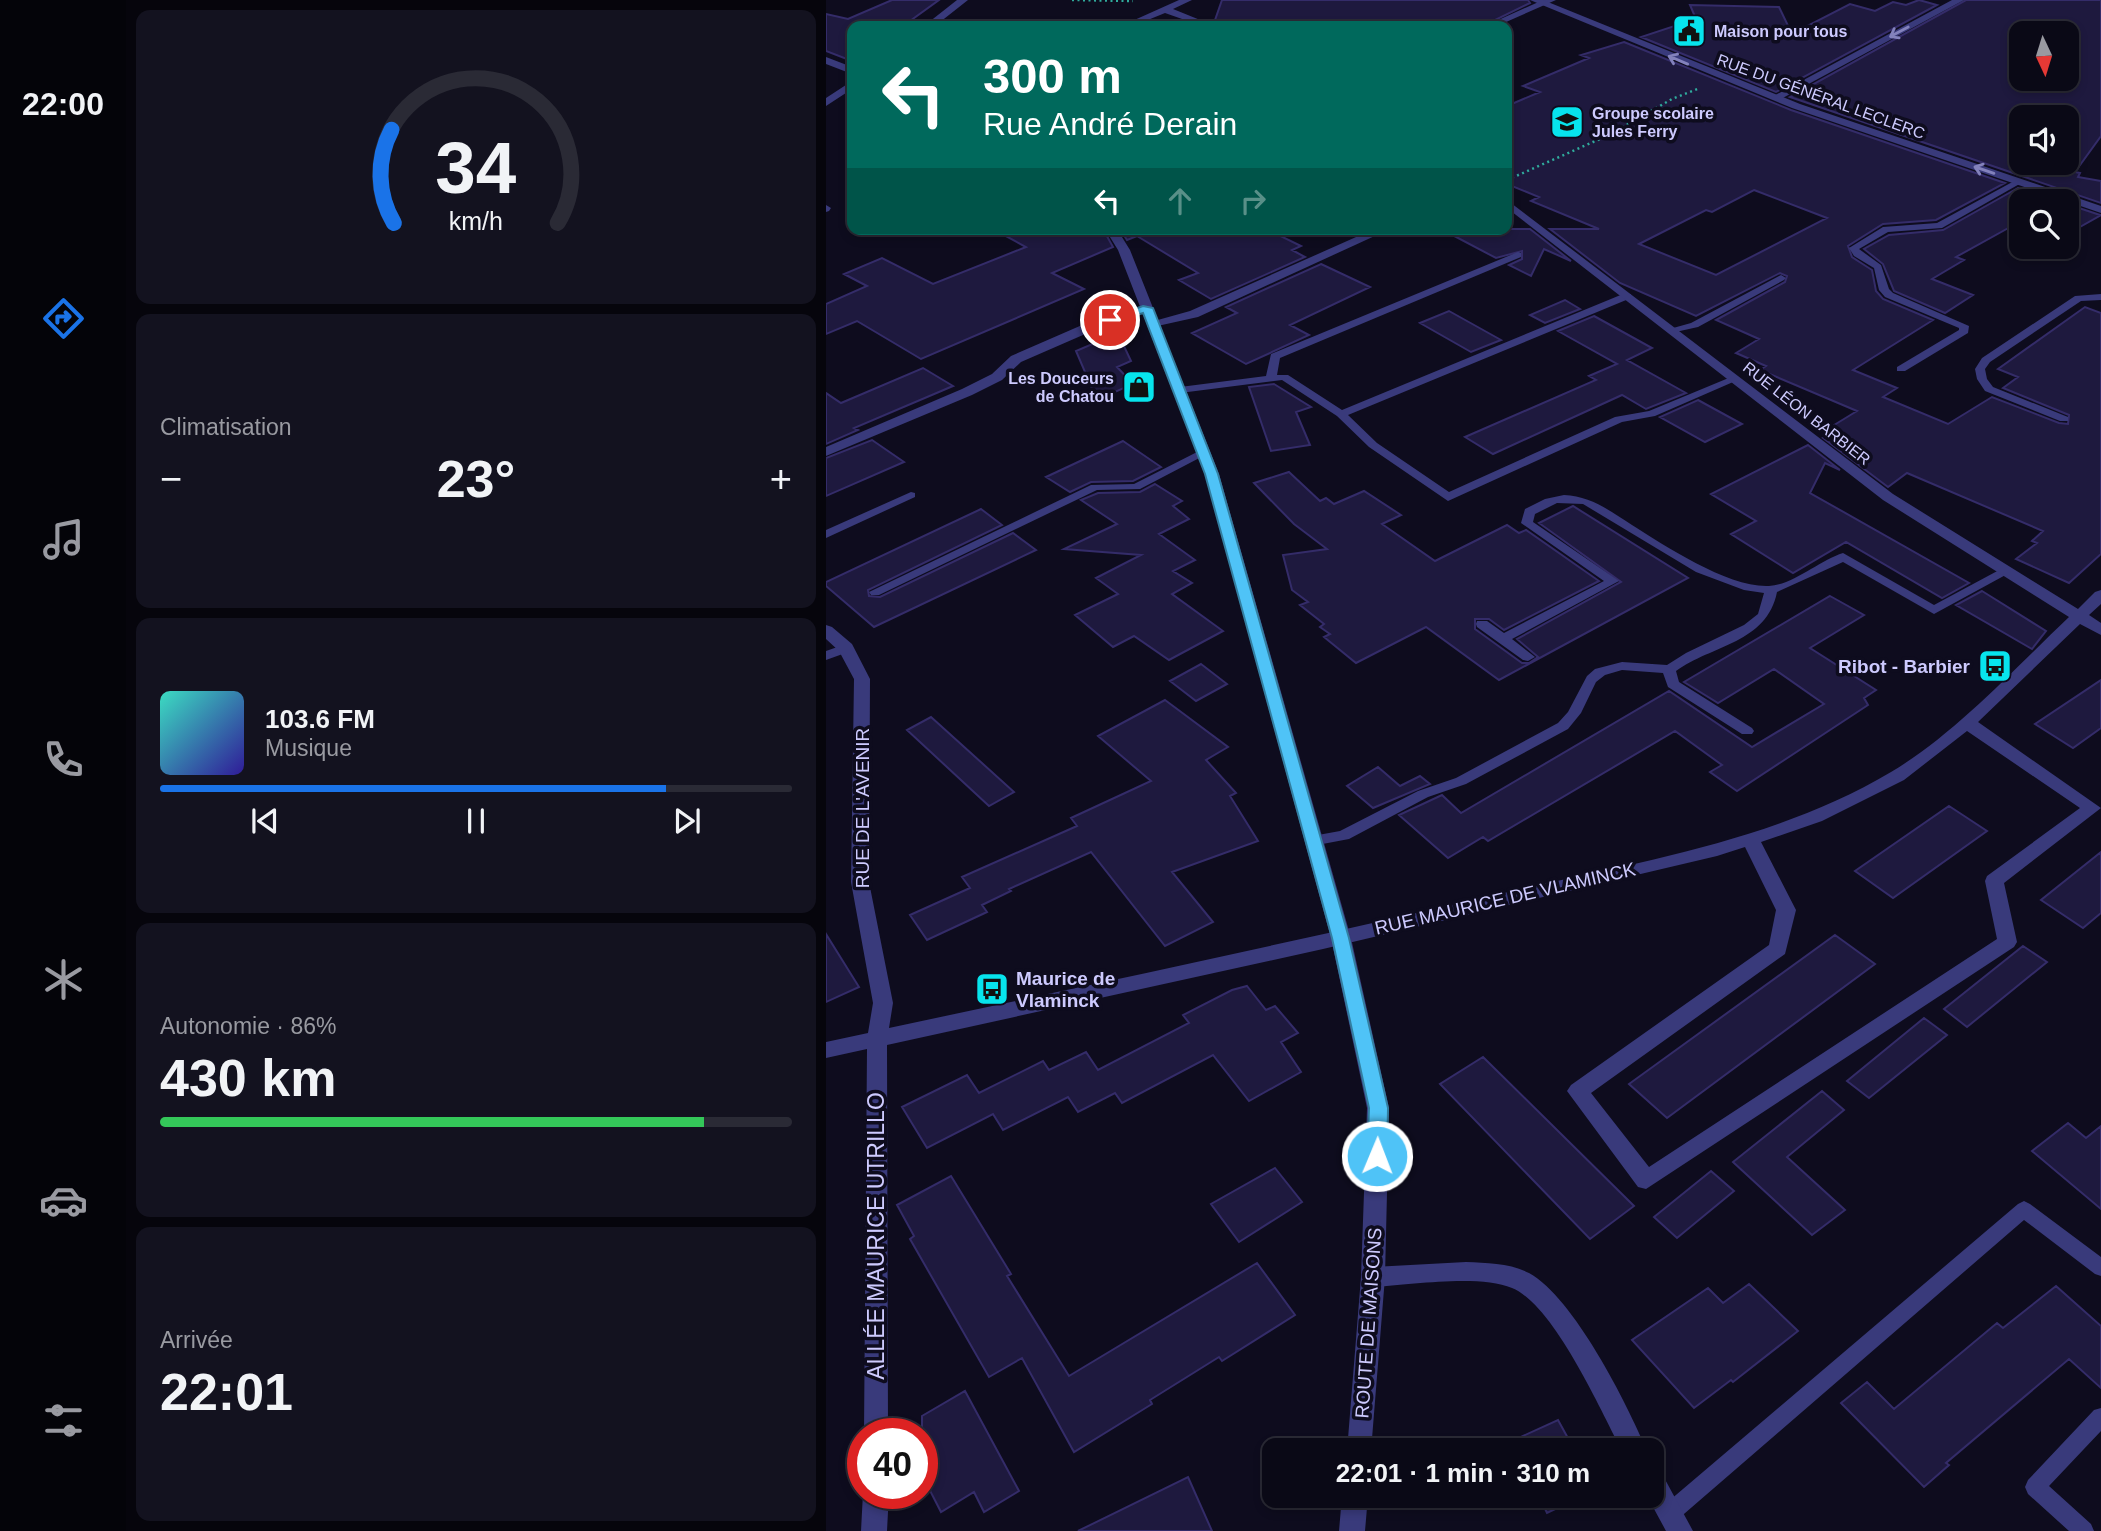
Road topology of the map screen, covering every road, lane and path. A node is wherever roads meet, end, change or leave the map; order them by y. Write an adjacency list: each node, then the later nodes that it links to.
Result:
1 (963, 0): 7 (street)
2 (1072, 0): 6 (path)
3 (1187, 0): 6 (street)
4 (1959, 0): 15 (street, one-way to 15)
5 (1544, 1): 10 (street); 13 (street, RUE DU GÉNÉRAL LECLERC, one-way to 5)
6 (1171, 8): 8 (street); 9 (street)
7 (936, 21)
8 (1138, 21)
9 (1199, 21)
10 (1501, 21)
11 (826, 60): 12 (street)
12 (847, 69)
13 (1723, 79): 15 (street, RUE DU GÉNÉRAL LECLERC); 17 (path)
14 (847, 88): 16 (street)
15 (1775, 98): 18 (street, RUE DU GÉNÉRAL LECLERC, one-way to 15)
16 (826, 103)
17 (1512, 178)
18 (2019, 182): 20 (street, RUE DU GÉNÉRAL LECLERC); 29 (lane)
19 (1512, 208): 25 (street, RUE LÉON BARBIER)
20 (2101, 210)
21 (1115, 235): 27 (street, ROUTE DE MAISONS)
22 (1371, 235): 27 (street)
23 (1518, 255): 30 (lane)
24 (1781, 278): 28 (lane)
25 (1627, 296): 28 (street, RUE LÉON BARBIER); 33 (lane)
26 (2101, 297): 34 (lane)
27 (1150, 316): 32 (street, ROUTE DE MAISONS); 35 (street)
28 (1671, 330): 31 (street, RUE LÉON BARBIER)
29 (1901, 369)
30 (1271, 377): 32 (lane); 33 (lane)
31 (1735, 379): 33 (lane); 39 (street, RUE LÉON BARBIER)
32 (1180, 390): 36 (street, ROUTE DE MAISONS)
33 (1340, 414)
34 (2064, 419)
35 (826, 452)
36 (1203, 452): 41 (lane); 55 (street, ROUTE DE MAISONS)
37 (911, 495): 38 (lane)
38 (826, 534)
39 (2005, 572): 40 (lane); 43 (street, RUE LÉON BARBIER)
40 (1771, 591): 47 (lane); 51 (lane)
41 (875, 592)
42 (2101, 595): 43 (street, RUE MAURICE DE VLAMINCK)
43 (2077, 617): 46 (street, RUE LÉON BARBIER); 52 (street, RUE MAURICE DE VLAMINCK)
44 (1482, 624): 47 (lane)
45 (826, 630): 48 (street, RUE DE L'AVENIR)
46 (2101, 630)
47 (1503, 639): 50 (lane)
48 (846, 648): 49 (lane); 57 (street, RUE DE L'AVENIR)
49 (826, 656)
50 (1528, 657)
51 (1669, 670): 53 (lane); 55 (lane)
52 (1967, 723): 54 (street, RUE MAURICE DE VLAMINCK); 54 (street)
53 (1747, 731)
54 (1750, 839): 56 (street, RUE MAURICE DE VLAMINCK)
55 (1312, 841): 56 (street, ROUTE DE MAISONS)
56 (1341, 938): 57 (street, RUE MAURICE DE VLAMINCK); 60 (street, ROUTE DE MAISONS)
57 (877, 1039): 58 (street, RUE MAURICE DE VLAMINCK); 62 (street, ALLÉE MAURICE UTRILLO)
58 (826, 1050)
59 (2101, 1268): 68 (lane)
60 (1373, 1277): 63 (street, ROUTE DE MAISONS); 64 (street)
61 (2101, 1417): 71 (lane)
62 (876, 1418)
63 (1360, 1438)
64 (1628, 1438)
65 (1664, 1502): 68 (street)
66 (1354, 1508): 70 (street)
67 (875, 1509): 69 (street)
68 (1675, 1522)
69 (874, 1531)
70 (1352, 1531)
71 (2084, 1531)

